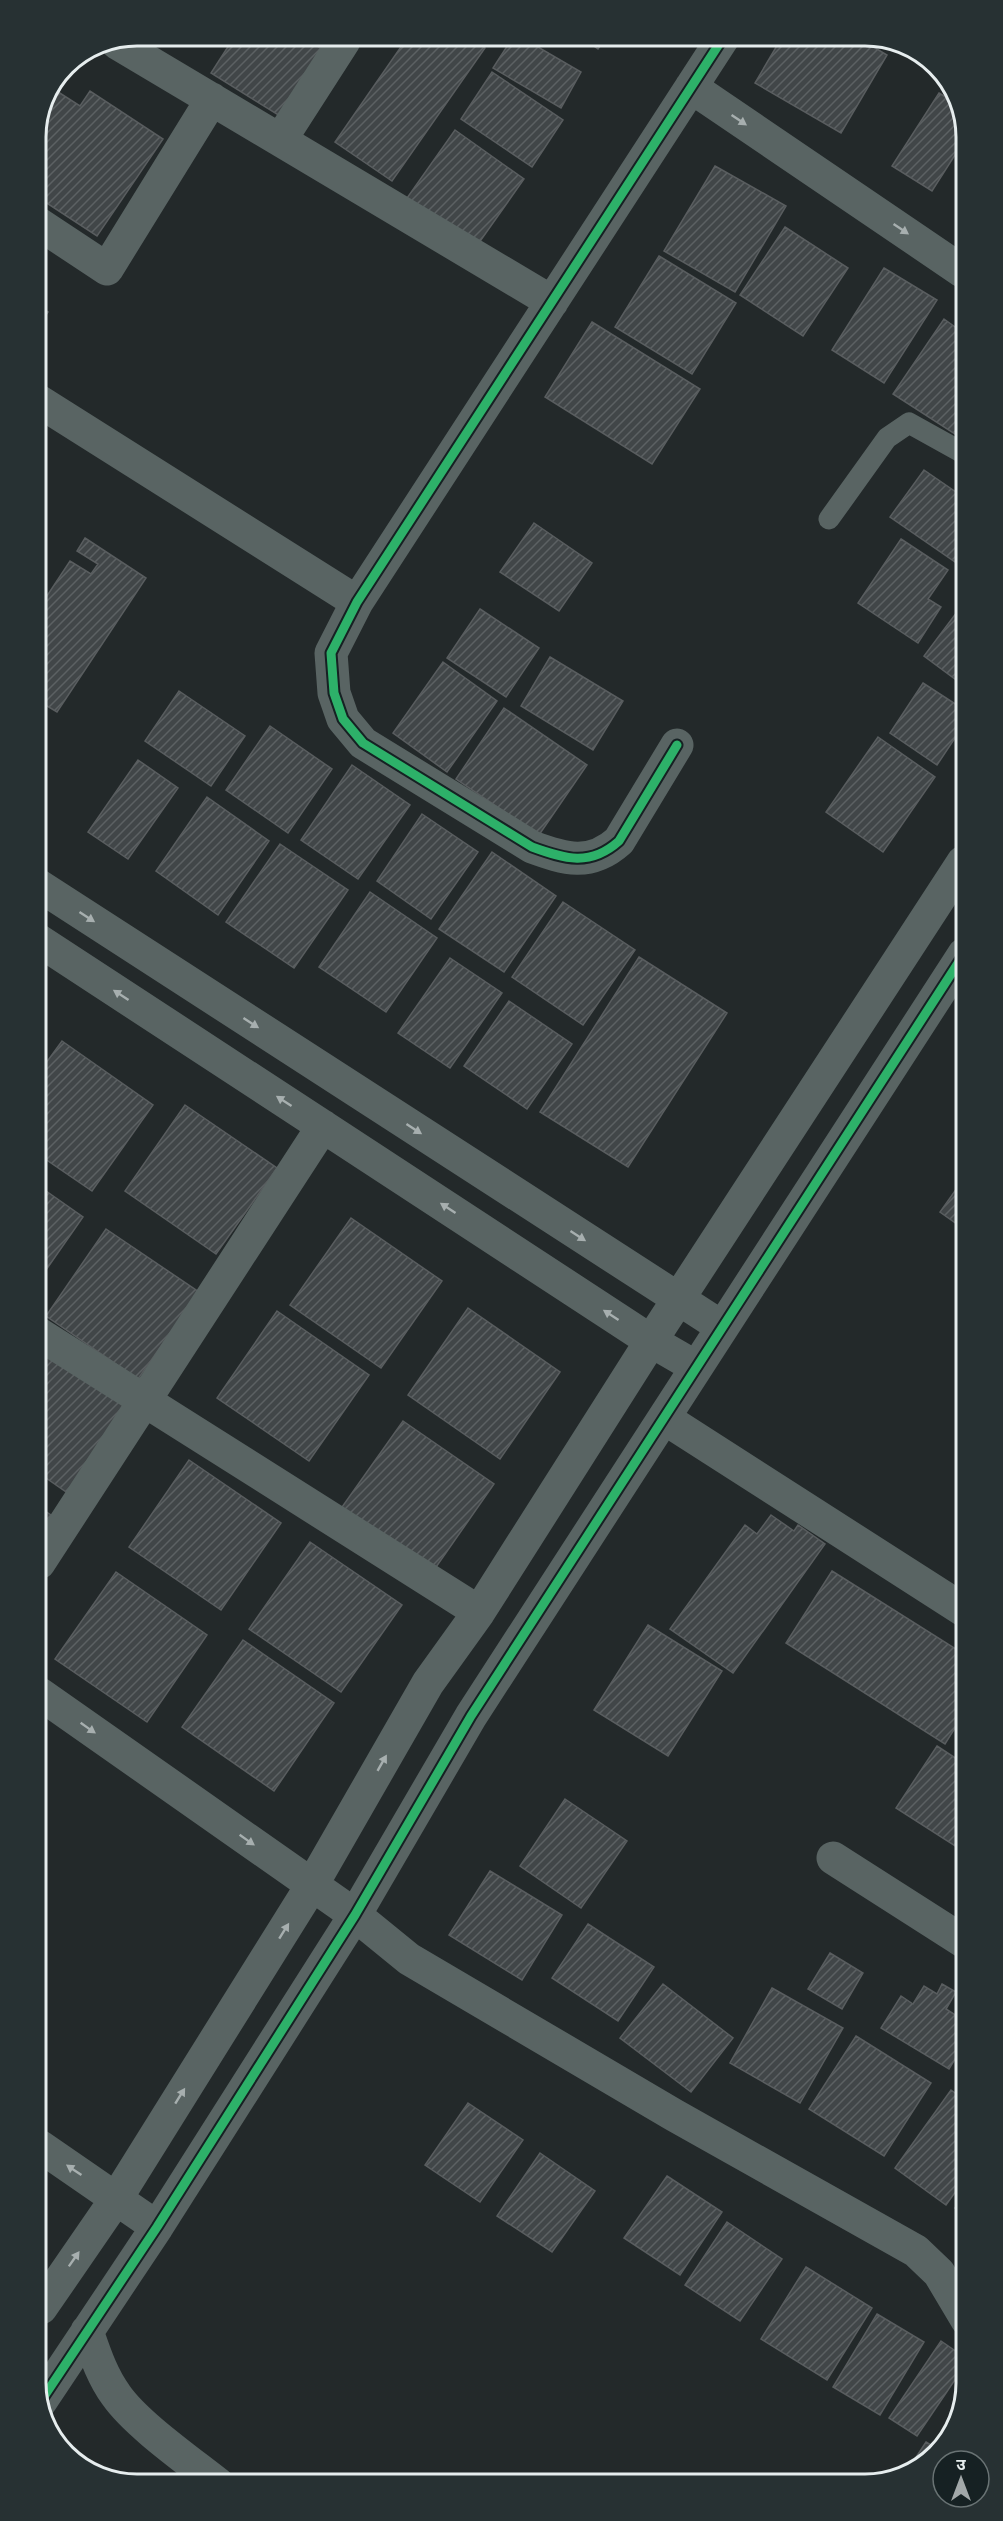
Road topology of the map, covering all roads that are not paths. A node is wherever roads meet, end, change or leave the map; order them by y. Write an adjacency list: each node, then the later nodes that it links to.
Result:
1 (341, 46): 6 (street)
2 (717, 47): 4 (street)
3 (123, 48): 5 (street)
4 (691, 87): 8 (street, one-way to 8); 9 (street)
5 (212, 99): 6 (street); 7 (street)
6 (281, 140): 9 (street)
7 (47, 229)
8 (956, 267)
9 (552, 302): 13 (street)
10 (47, 406): 13 (street)
11 (956, 449): 12 (lane)
12 (829, 519)
13 (357, 602): 14 (street)
14 (677, 745)
15 (956, 873): 20 (street)
16 (47, 891): 20 (street, one-way to 20)
17 (47, 946): 19 (street, one-way to 17)
18 (956, 966): 21 (street)
19 (323, 1126): 23 (street, one-way to 19); 25 (street)
20 (678, 1300): 21 (street); 23 (street)
21 (722, 1327): 24 (street)
22 (46, 1339): 25 (street)
23 (651, 1341): 24 (street); 29 (street)
24 (696, 1367): 26 (street)
25 (145, 1400): 27 (street); 29 (street)
26 (664, 1418): 28 (street); 33 (street)
27 (46, 1552)
28 (956, 1605)
29 (479, 1612): 32 (street, one-way to 29)
30 (46, 1699): 32 (street, one-way to 32)
31 (833, 1858): 34 (street)
32 (312, 1885): 33 (street); 36 (street, one-way to 32)
33 (355, 1916): 37 (street); 39 (street)
34 (956, 1936)
35 (46, 2151): 36 (street, one-way to 35)
36 (116, 2199): 37 (street); 38 (street, one-way to 36)
37 (157, 2227): 40 (street)
38 (46, 2301)
39 (956, 2302)
40 (87, 2331): 41 (street); 42 (street)
41 (47, 2392)
42 (206, 2474)

